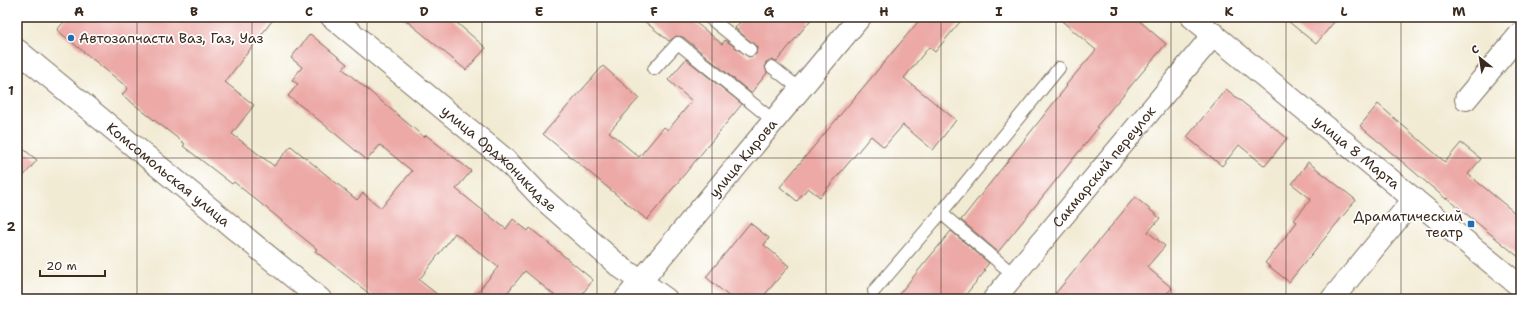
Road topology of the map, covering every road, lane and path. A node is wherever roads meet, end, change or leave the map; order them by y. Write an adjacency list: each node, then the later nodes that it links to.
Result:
1 (332, 17): 18 (main road, улица Орджоникидзе)
2 (711, 17): 8 (lane)
3 (860, 17): 12 (main road, улица Кирова)
4 (1192, 17): 6 (main road, улица 8 Марта)
5 (1521, 33): 13 (main road)
6 (1214, 34): 15 (main road, улица 8 Марта); 17 (main road, Сакмарский переулок)
7 (17, 50): 21 (main road, Комсомольская улица)
8 (750, 50)
9 (772, 67): 12 (lane)
10 (1059, 68): 16 (lane)
11 (654, 69): 14 (lane)
12 (800, 89): 14 (main road, улица Кирова)
13 (1466, 99)
14 (774, 121): 18 (main road, улица Кирова)
15 (1414, 199): 19 (main road, улица 8 Марта); 25 (main road)
16 (941, 213): 17 (lane); 20 (lane)
17 (1014, 275): 24 (main road, Сакмарский переулок)
18 (641, 282): 22 (main road, улица Кирова); 23 (main road, улица Орджоникидзе)
19 (1521, 287)
20 (874, 291)
21 (320, 299)
22 (626, 299)
23 (666, 299)
24 (994, 299)
25 (1332, 299)

